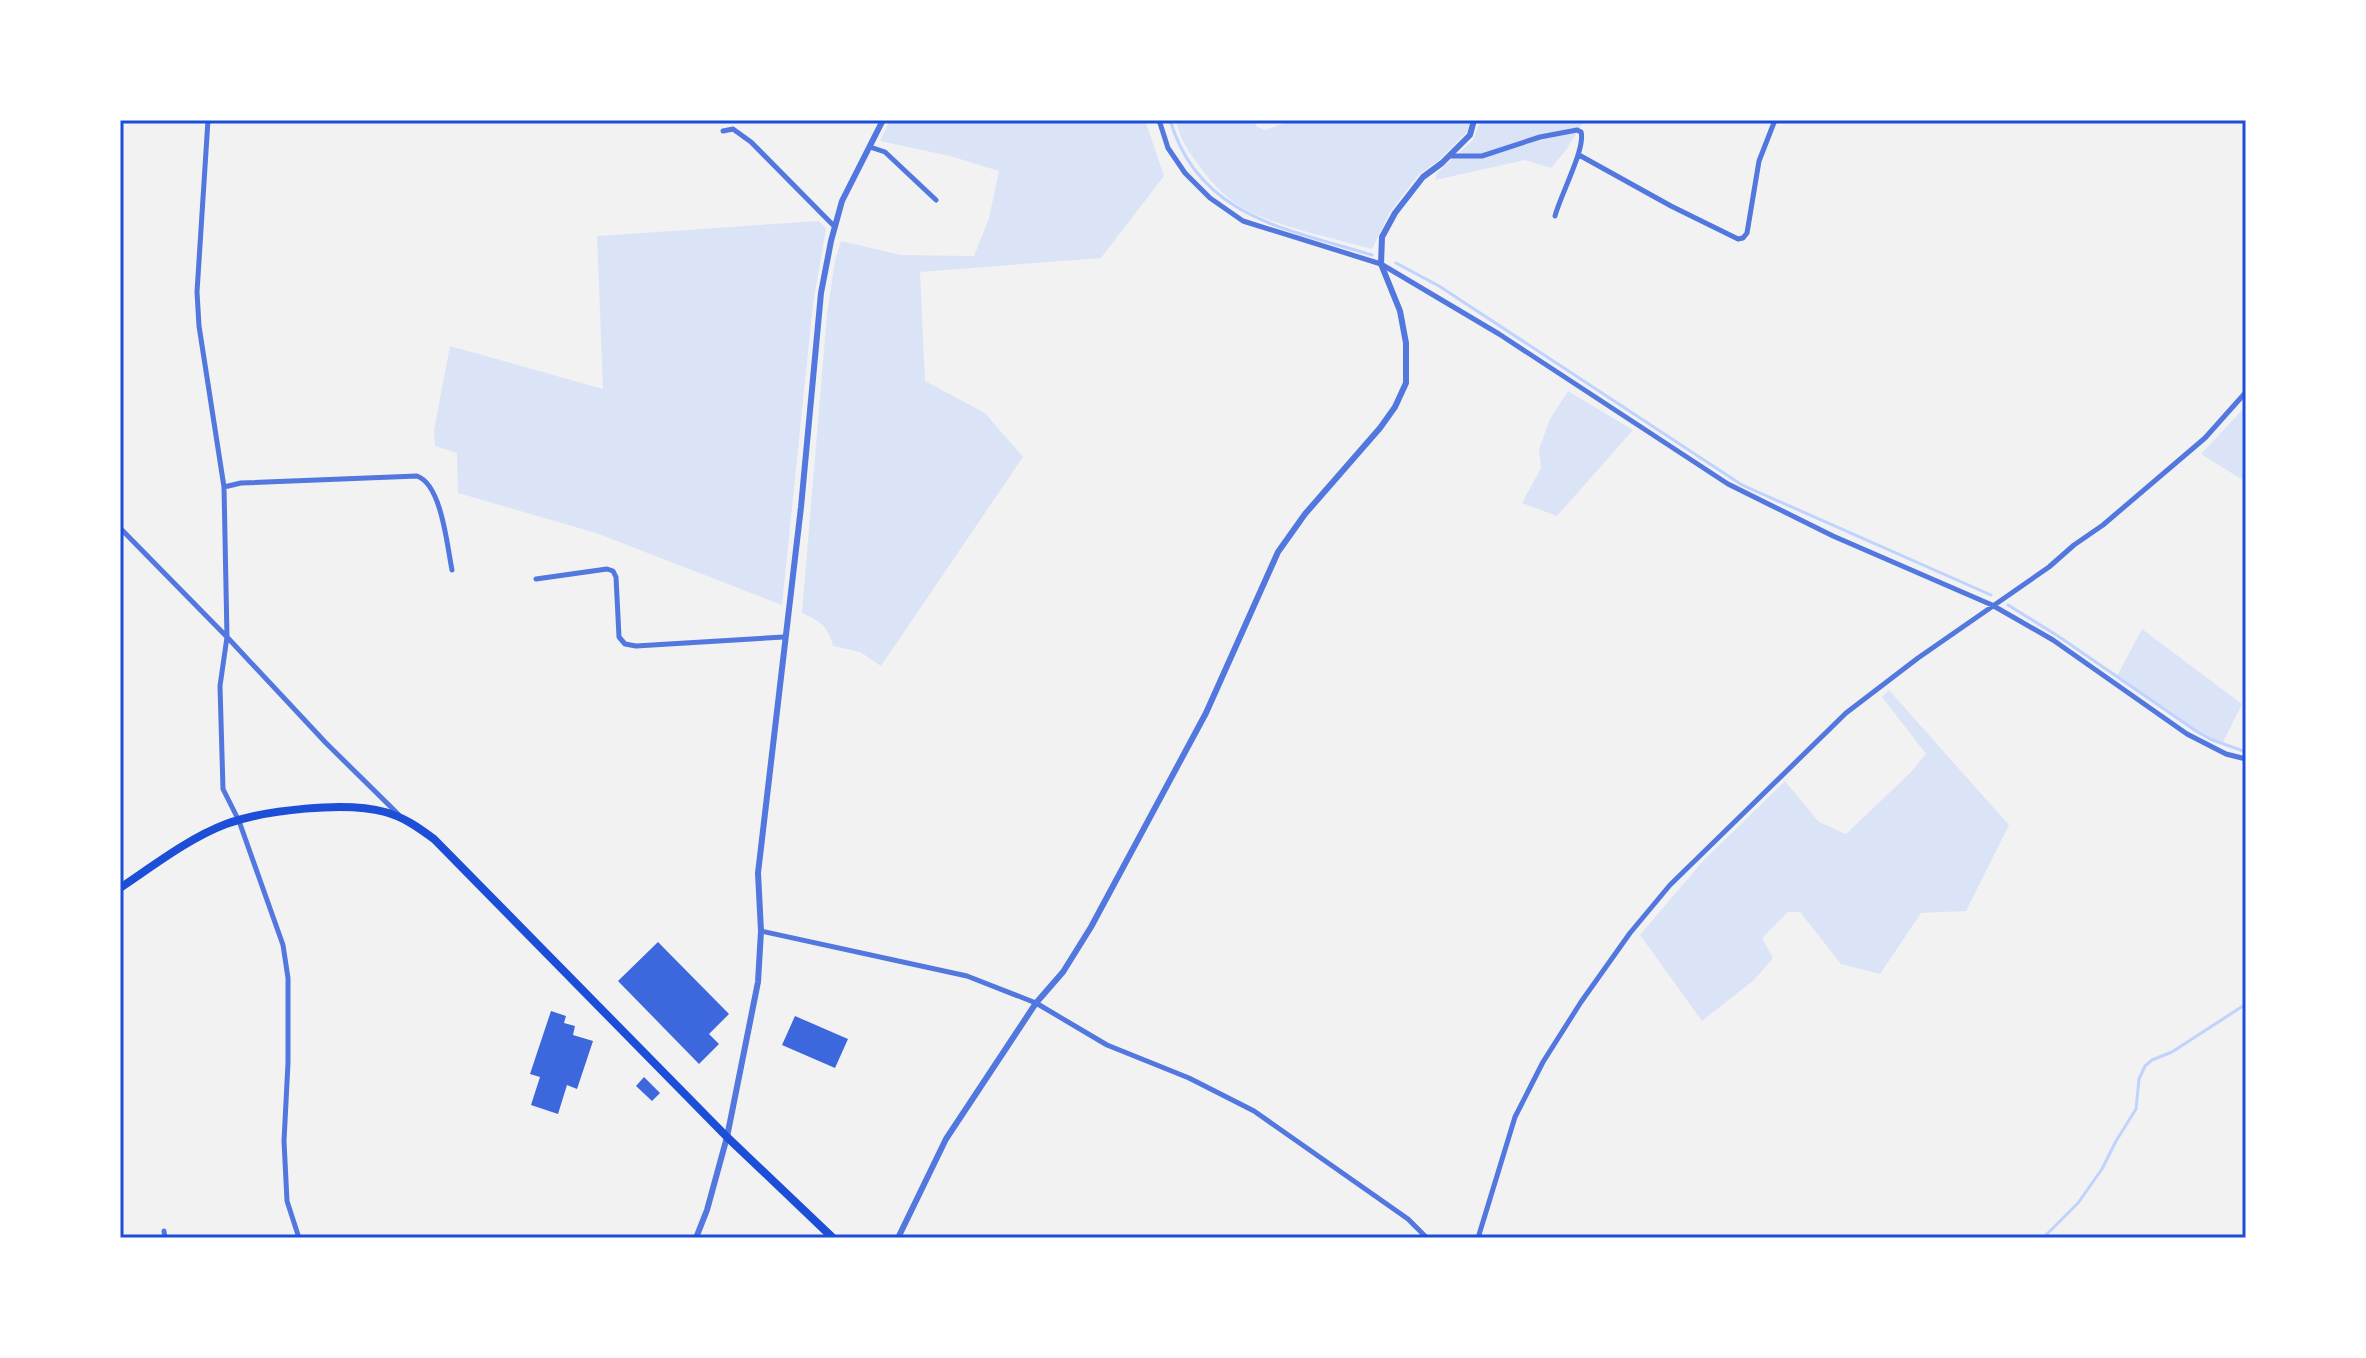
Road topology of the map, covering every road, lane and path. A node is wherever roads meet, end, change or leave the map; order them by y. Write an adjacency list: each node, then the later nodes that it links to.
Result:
1 (208, 120): 15 (street)
2 (883, 120): 7 (street)
3 (1159, 120): 13 (street)
4 (1474, 120): 9 (street)
5 (1775, 120): 8 (street)
6 (723, 131): 12 (street)
7 (870, 147): 10 (street); 12 (street)
8 (1579, 155): 9 (street); 11 (street)
9 (1450, 156): 13 (street)
10 (936, 200)
11 (1555, 216)
12 (835, 227): 21 (street)
13 (1381, 264): 19 (street); 27 (street)
14 (2246, 392): 19 (street)
15 (224, 487): 17 (street); 20 (street)
16 (120, 528): 20 (street)
17 (452, 570)
18 (536, 579): 21 (street)
19 (1992, 605): 22 (street); 34 (street)
20 (227, 637): 23 (street); 24 (street)
21 (784, 637): 26 (street)
22 (2246, 759)
23 (401, 818): 24 (main road); 28 (main road)
24 (239, 821): 25 (main road); 29 (street)
25 (120, 888)
26 (761, 931): 27 (street); 28 (street)
27 (1036, 1003): 32 (street); 33 (street)
28 (727, 1137): 30 (street); 31 (main road)
29 (299, 1238)
30 (696, 1238)
31 (833, 1238)
32 (898, 1238)
33 (1427, 1238)
34 (1478, 1238)

